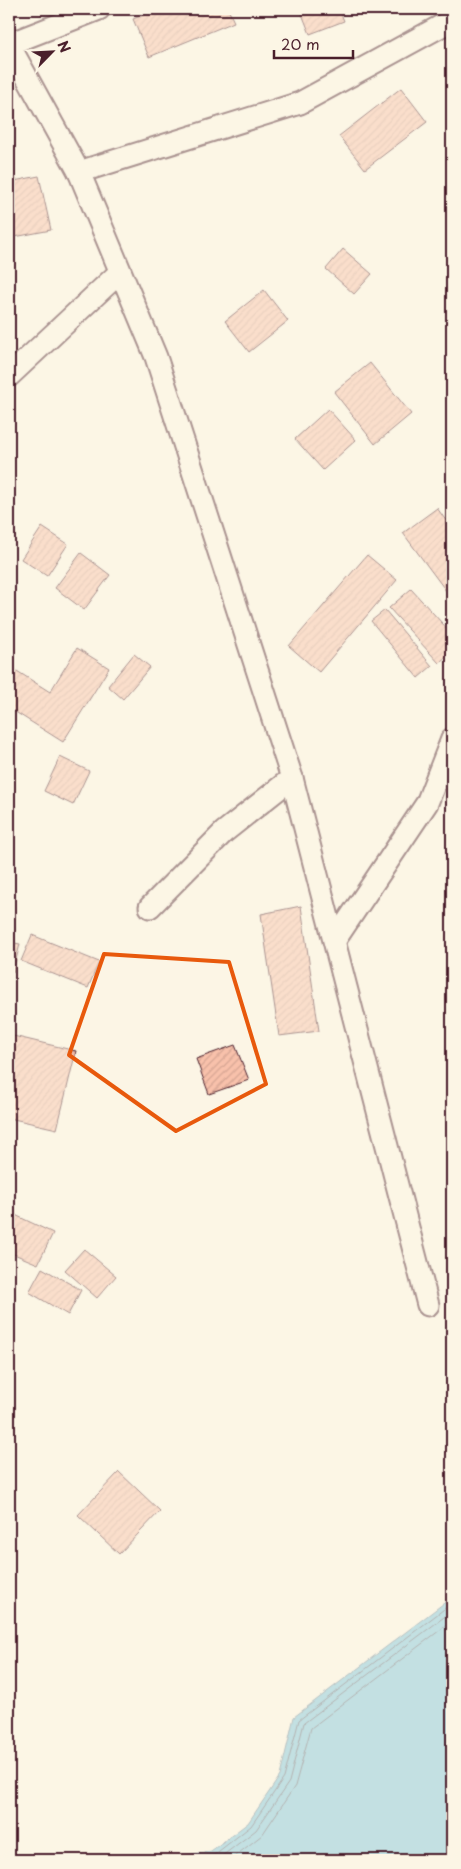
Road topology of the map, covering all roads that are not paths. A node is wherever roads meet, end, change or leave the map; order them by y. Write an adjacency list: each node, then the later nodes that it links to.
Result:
1 (98, 9): 3 (street)
2 (452, 20): 4 (street)
3 (9, 44): 4 (street)
4 (79, 172): 5 (street)
5 (119, 273): 6 (street); 8 (street)
6 (9, 376)
7 (452, 739): 10 (street)
8 (292, 778): 9 (street); 10 (street)
9 (150, 907)
10 (335, 940): 11 (street)
11 (428, 1305)

